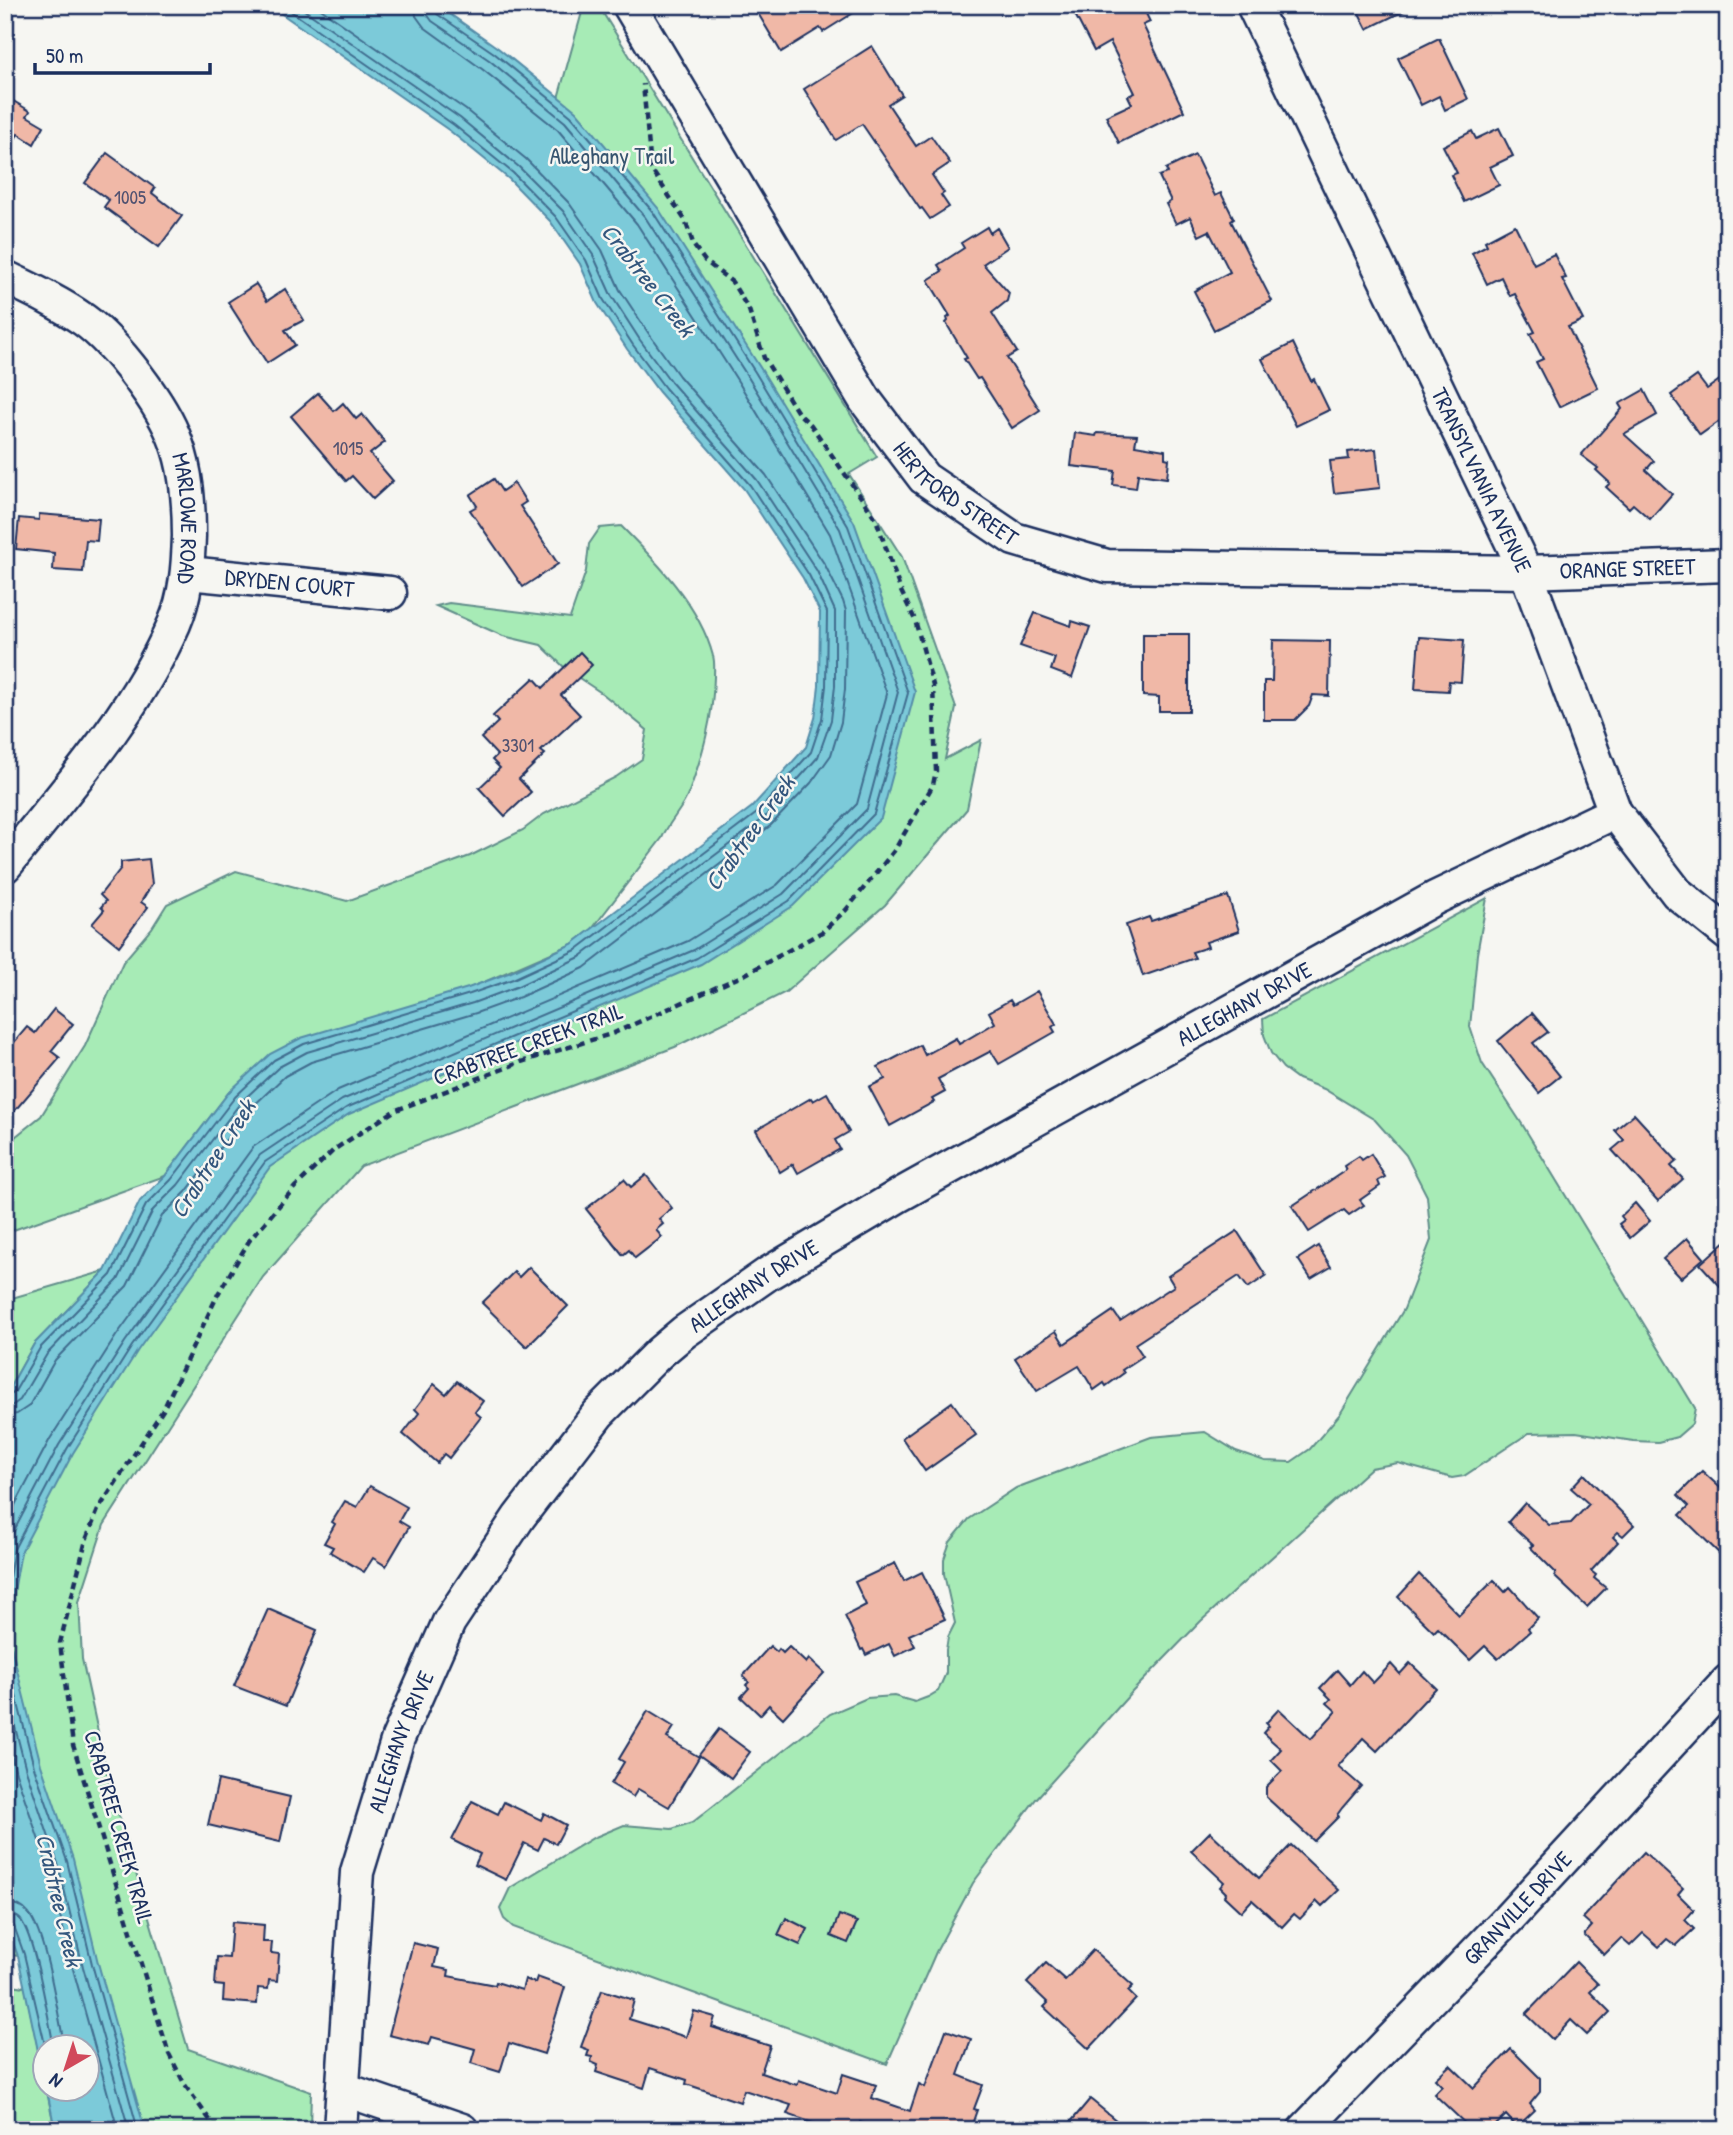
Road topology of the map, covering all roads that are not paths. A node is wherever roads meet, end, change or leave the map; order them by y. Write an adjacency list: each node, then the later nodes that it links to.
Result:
1 (629, 5): 5 (street, HERTFORD STREET)
2 (1253, 5): 5 (street, TRANSYLVANIA AVENUE)
3 (5, 277): 6 (street, MARLOWE ROAD)
4 (1728, 565): 5 (street, ORANGE STREET)
5 (1527, 572): 8 (street, TRANSYLVANIA AVENUE)
6 (188, 573): 7 (street, DRYDEN COURT); 9 (street, MARLOWE ROAD)
7 (390, 593)
8 (1615, 811): 10 (street, TRANSYLVANIA AVENUE); 12 (street, ALLEGHANY DRIVE)
9 (5, 866)
10 (1728, 934)
11 (1728, 1681): 15 (street, GRANVILLE DRIVE)
12 (342, 2089): 13 (street, ALLEGHANY DRIVE); 14 (street)
13 (340, 2130)
14 (462, 2130)
15 (1304, 2130)

